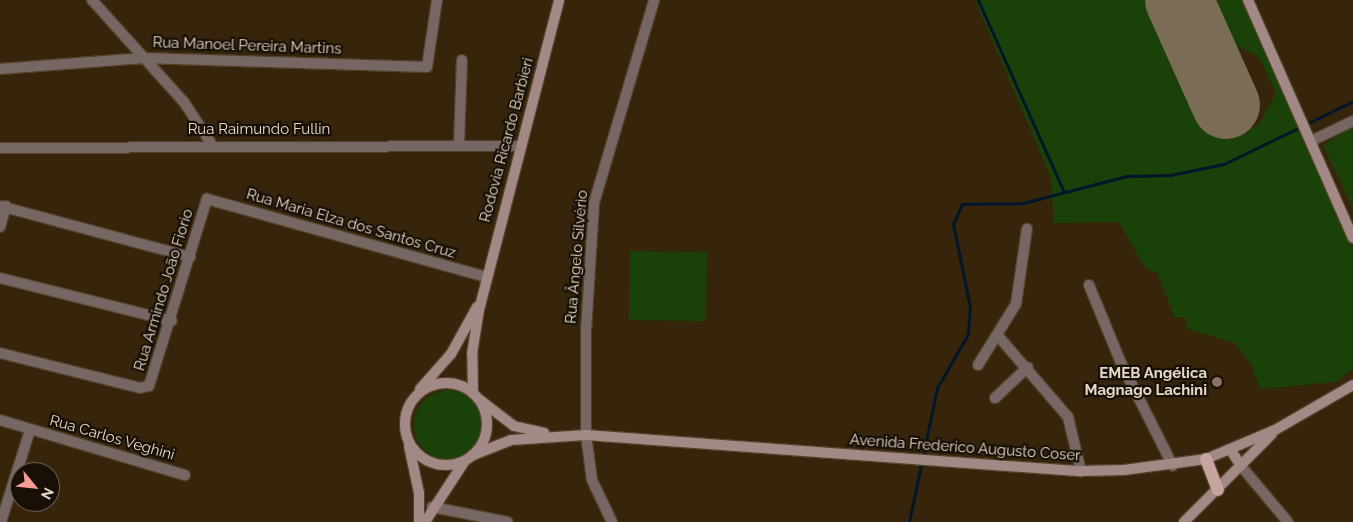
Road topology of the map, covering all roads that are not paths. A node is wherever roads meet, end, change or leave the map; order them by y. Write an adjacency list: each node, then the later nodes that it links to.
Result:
1 (92, 0): 6 (street)
2 (437, 0): 6 (street, Rua Manoel Pereira Martins)
3 (560, 0): 13 (main road, Rodovia Ricardo Barbieri)
4 (654, 0): 37 (street, Rua Ângelo Silvério)
5 (1248, 0): 10 (main road)
6 (144, 58): 8 (street, Rua Manoel Pereira Martins); 12 (street)
7 (462, 60): 11 (street)
8 (0, 68)
9 (1353, 121): 10 (street)
10 (1310, 138): 19 (main road)
11 (459, 144): 12 (street, Rua Raimundo Fullin); 13 (street, Rua Raimundo Fullin)
12 (212, 145): 14 (street, Rua Raimundo Fullin)
13 (519, 146): 22 (main road, Rodovia Ricardo Barbieri)
14 (0, 148)
15 (207, 199): 20 (street, Rua Armindo João Fiorio); 22 (street, Rua Maria Elza dos Santos Cruz)
16 (3, 206): 17 (street); 20 (street)
17 (0, 227)
18 (1026, 229): 25 (street)
19 (1353, 238)
20 (190, 257): 24 (street, Rua Armindo João Fiorio)
21 (0, 278): 24 (street)
22 (486, 282): 30 (main road); 32 (main road)
23 (1089, 285): 42 (street)
24 (172, 321): 26 (street, Rua Armindo João Fiorio)
25 (999, 337): 27 (street); 28 (street)
26 (0, 353)
27 (978, 365)
28 (1028, 368): 31 (street); 44 (street)
29 (1352, 387): 35 (main road, Avenida Frederico Augusto Coser)
30 (476, 396): 32 (main road); 36 (main road, Avenida Frederico Augusto Coser); 40 (main road)
31 (994, 398)
32 (414, 400): 38 (main road)
33 (0, 420): 34 (street, Rua Carlos Veghini)
34 (30, 430): 45 (street, Rua Carlos Veghini); 48 (street)
35 (1276, 430): 39 (main road, Avenida Frederico Augusto Coser); 43 (main road)
36 (557, 435): 37 (main road, Avenida Frederico Augusto Coser); 40 (main road, Avenida Frederico Augusto Coser)
37 (586, 435): 44 (main road, Avenida Frederico Augusto Coser); 53 (street, Rua Ângelo Silvério)
38 (408, 437): 40 (main road); 50 (main road)
39 (1230, 449): 41 (main road, Avenida Frederico Augusto Coser); 43 (main road)
40 (470, 457): 47 (main road)
41 (1206, 459): 42 (main road, Avenida Frederico Augusto Coser); 46 (main road)
42 (1173, 466): 44 (main road, Avenida Frederico Augusto Coser)
43 (1241, 466): 46 (main road); 55 (street)
44 (1081, 471)
45 (185, 475)
46 (1218, 490): 54 (main road)
47 (432, 507): 51 (main road); 52 (street)
48 (2, 510): 49 (street)
49 (1, 522)
50 (419, 522)
51 (425, 522)
52 (508, 522)
53 (612, 522)
54 (1184, 522)
55 (1288, 522)

